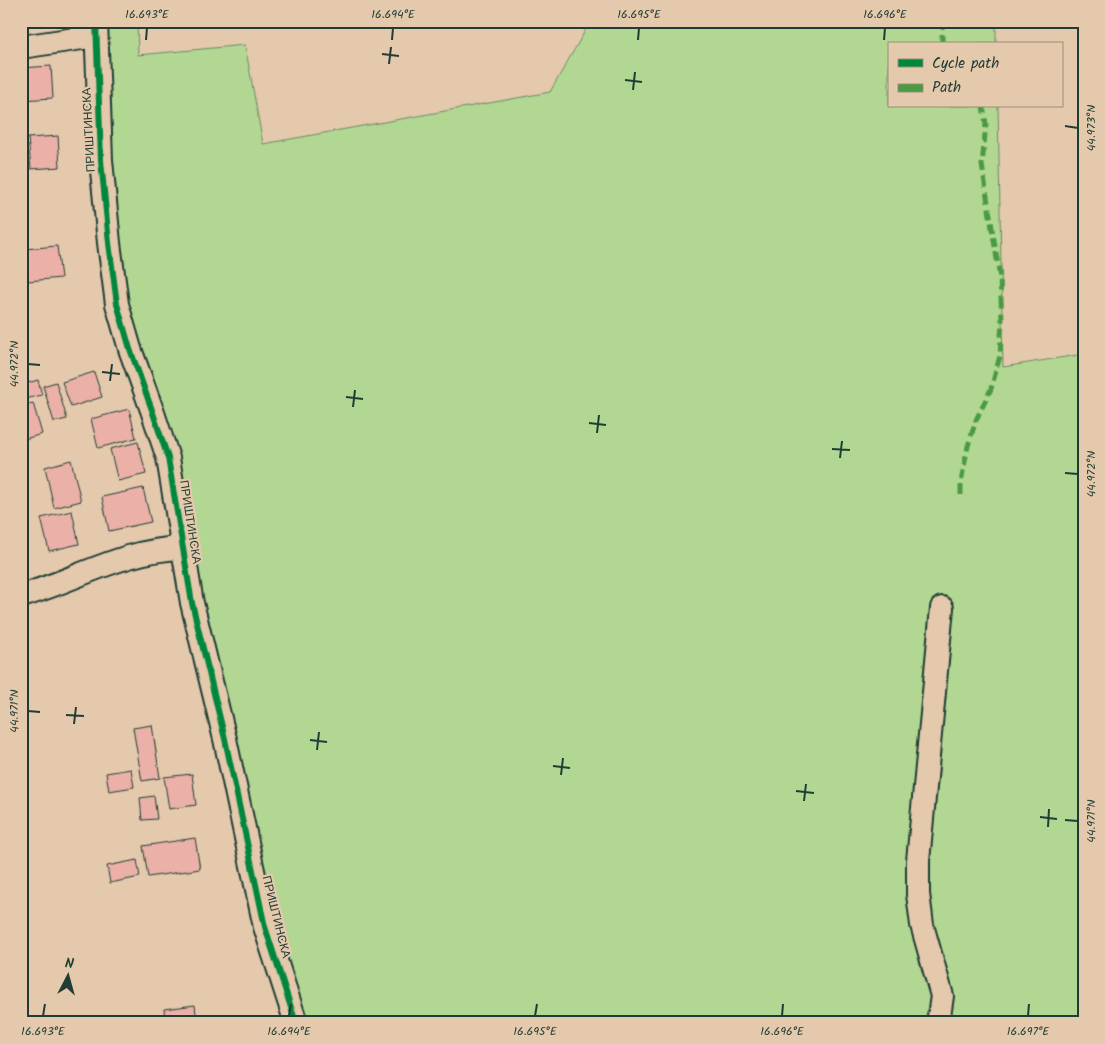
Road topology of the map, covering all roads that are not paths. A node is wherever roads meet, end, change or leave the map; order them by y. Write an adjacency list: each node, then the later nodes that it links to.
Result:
1 (96, 29): 2 (street, ПРИШТИНСКА); 3 (street, ПРИШТИНСКА)
2 (21, 47)
3 (183, 548): 4 (street, ПРИШТИНСКА); 6 (street, ПРИШТИНСКА)
4 (21, 596)
5 (942, 608): 7 (street)
6 (296, 1023)
7 (938, 1023)

